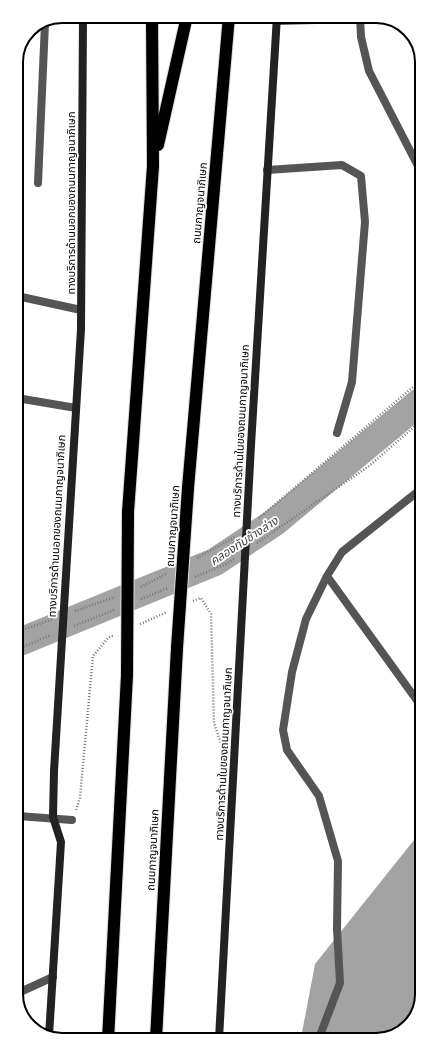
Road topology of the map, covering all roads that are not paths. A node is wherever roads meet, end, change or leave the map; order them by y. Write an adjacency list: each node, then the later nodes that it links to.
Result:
1 (83, 23): 13 (main road, ทางบริการด้านนอกของถนนกาญจนาภิเษก)
2 (152, 23): 9 (highway)
3 (185, 23): 9 (highway)
4 (228, 23): 27 (highway, ถนนกาญจนาภิเษก, bridge)
5 (277, 23): 10 (main road, ทางบริการด้านในของถนนกาญจนาภิเษก)
6 (361, 23): 8 (street)
7 (46, 27): 11 (street)
8 (415, 160)
9 (153, 166): 26 (highway, bridge)
10 (267, 170): 16 (street); 28 (main road, ทางบริการด้านในของถนนกาญจนาภิเษก)
11 (38, 183)
12 (23, 297): 13 (street)
13 (81, 310): 15 (main road, ทางบริการด้านนอกของถนนกาญจนาภิเษก)
14 (23, 399): 15 (street)
15 (76, 408): 21 (main road, ทางบริการด้านนอกของถนนกาญจนาภิเษก)
16 (337, 433)
17 (415, 494): 18 (street)
18 (326, 576): 19 (street); 29 (street)
19 (415, 698)
20 (23, 816): 21 (street)
21 (53, 817): 22 (street); 23 (main road, ทางบริการด้านนอกของถนนกาญจนาภิเษก)
22 (72, 820)
23 (53, 977): 24 (street); 25 (main road, ทางบริการด้านนอกของถนนกาญจนาภิเษก)
24 (23, 991)
25 (49, 1031)
26 (108, 1033)
27 (156, 1033)
28 (219, 1033)
29 (321, 1033)

